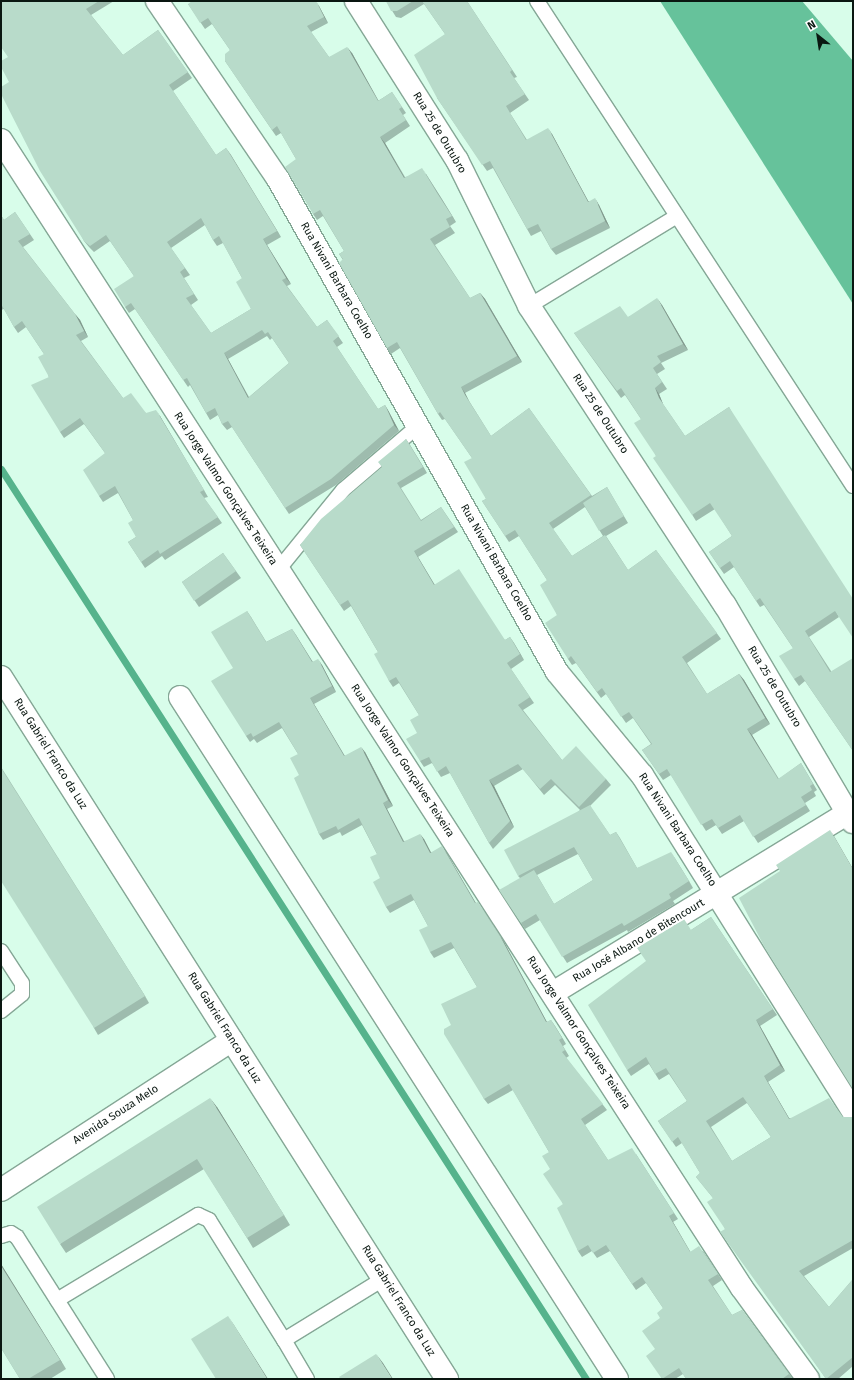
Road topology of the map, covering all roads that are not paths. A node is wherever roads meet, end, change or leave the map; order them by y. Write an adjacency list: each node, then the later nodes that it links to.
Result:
1 (157, 1): 7 (street, Rua Nivani Barbara Coelho)
2 (356, 1): 6 (street, Rua 25 de Outubro)
3 (537, 1): 5 (lane)
4 (1, 140): 9 (street, Rua Jorge Valmor Gonçalves Teixeira)
5 (677, 216): 6 (lane); 8 (lane)
6 (529, 306): 12 (street, Rua 25 de Outubro)
7 (418, 426): 9 (lane); 13 (street, Rua Nivani Barbara Coelho)
8 (853, 486)
9 (278, 570): 15 (street, Rua Jorge Valmor Gonçalves Teixeira)
10 (1, 677): 17 (street, Rua Gabriel Franco da Luz)
11 (180, 697): 27 (street)
12 (851, 818): 13 (street, Rua José Albano de Bitencourt)
13 (718, 893): 15 (street, Rua José Albano de Bitencourt); 18 (street, Rua Nivani Barbara Coelho)
14 (1, 951): 16 (lane)
15 (553, 993): 28 (street, Rua Jorge Valmor Gonçalves Teixeira)
16 (1, 1011)
17 (232, 1040): 19 (street, Avenida Souza Melo); 21 (street, Rua Gabriel Franco da Luz)
18 (853, 1112)
19 (1, 1190)
20 (1, 1236): 22 (lane)
21 (383, 1279): 23 (lane); 26 (street, Rua Gabriel Franco da Luz)
22 (57, 1300): 23 (lane); 24 (lane)
23 (284, 1340): 25 (lane)
24 (108, 1379)
25 (307, 1379)
26 (447, 1379)
27 (617, 1379)
28 (808, 1379)

